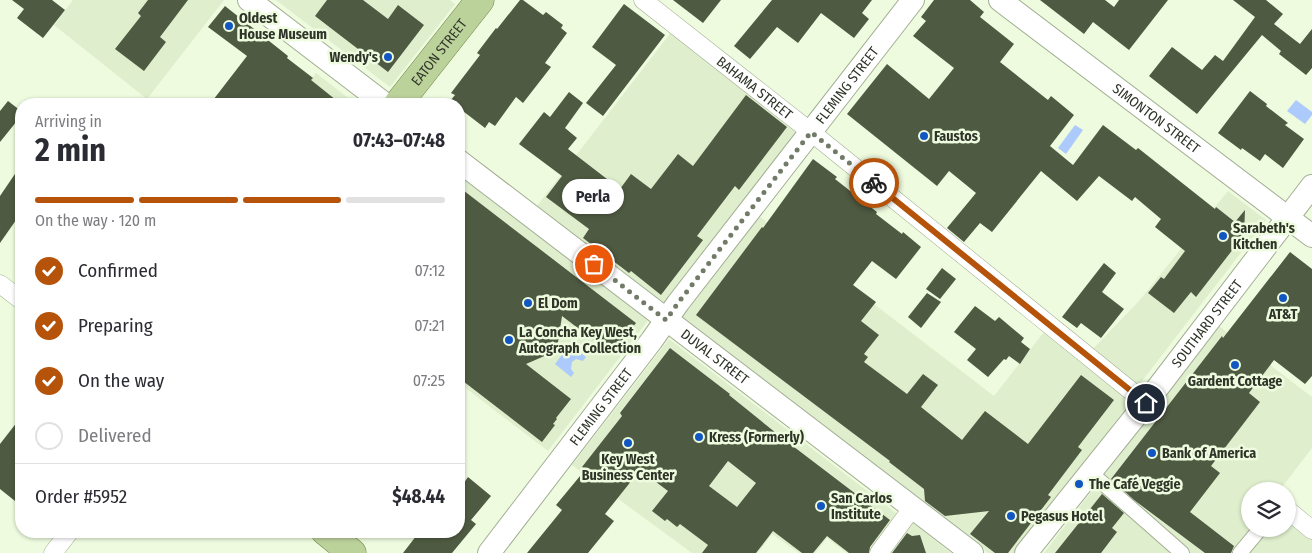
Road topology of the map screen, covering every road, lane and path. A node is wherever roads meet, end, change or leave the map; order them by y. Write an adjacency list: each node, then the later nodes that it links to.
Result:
1 (249, 0): 6 (street)
2 (480, 0): 7 (main road, EATON STREET)
3 (643, 0): 8 (street, BAHAMA STREET)
4 (913, 0): 8 (street, FLEMING STREET)
5 (1000, 0): 11 (street, SIMONTON STREET)
6 (377, 98)
7 (403, 98)
8 (811, 132): 15 (street, FLEMING STREET); 16 (street, BAHAMA STREET)
9 (465, 166): 15 (street, DUVAL STREET)
10 (1312, 186): 11 (street, SOUTHARD STREET)
11 (1288, 218): 12 (street, SIMONTON STREET); 16 (street, SOUTHARD STREET)
12 (1312, 236)
13 (0, 284): 14 (street)
14 (15, 295)
15 (666, 320): 18 (street, DUVAL STREET); 27 (street, FLEMING STREET)
16 (1146, 403): 17 (street, SOUTHARD STREET)
17 (1091, 473): 24 (street); 30 (street, SOUTHARD STREET)
18 (913, 507): 28 (street); 29 (street, DUVAL STREET)
19 (1296, 517): 20 (street)
20 (1312, 530)
21 (1253, 537): 32 (street)
22 (65, 538): 25 (street)
23 (334, 538): 26 (main road)
24 (1166, 548): 31 (street)
25 (53, 553)
26 (352, 553)
27 (489, 553)
28 (879, 553)
29 (972, 553)
30 (1026, 553)
31 (1182, 553)
32 (1240, 553)

